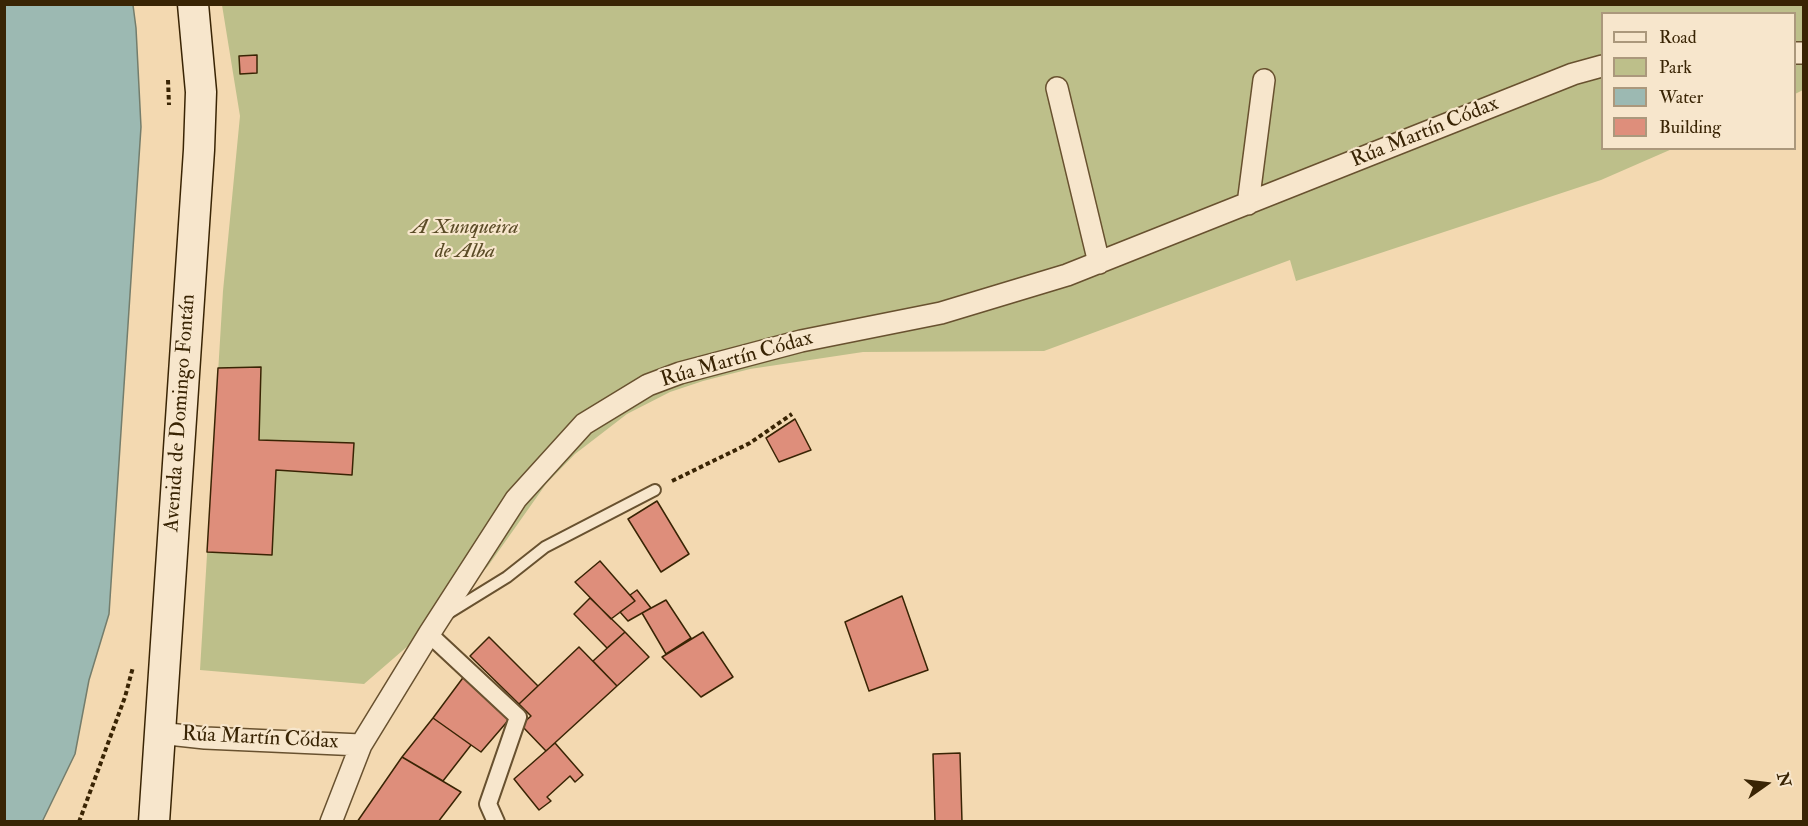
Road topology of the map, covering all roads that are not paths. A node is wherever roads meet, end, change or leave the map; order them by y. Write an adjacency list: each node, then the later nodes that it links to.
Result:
1 (193, 4): 9 (main road, Avenida de Domingo Fontán)
2 (1601, 66): 5 (street, Rúa Martín Códax)
3 (1264, 80): 5 (street)
4 (1057, 88): 6 (street)
5 (1248, 204): 6 (street, Rúa Martín Códax)
6 (1099, 263): 8 (street, Rúa Martín Códax)
7 (655, 490): 8 (lane, Rúa Martín Códax)
8 (434, 626): 10 (street, Rúa Martín Códax); 13 (street)
9 (159, 733): 10 (street, Rúa Martín Códax); 11 (main road, Avenida de Domingo Fontán)
10 (362, 745): 12 (street, Rúa Martín Códax)
11 (154, 822)
12 (331, 822)
13 (496, 822)

